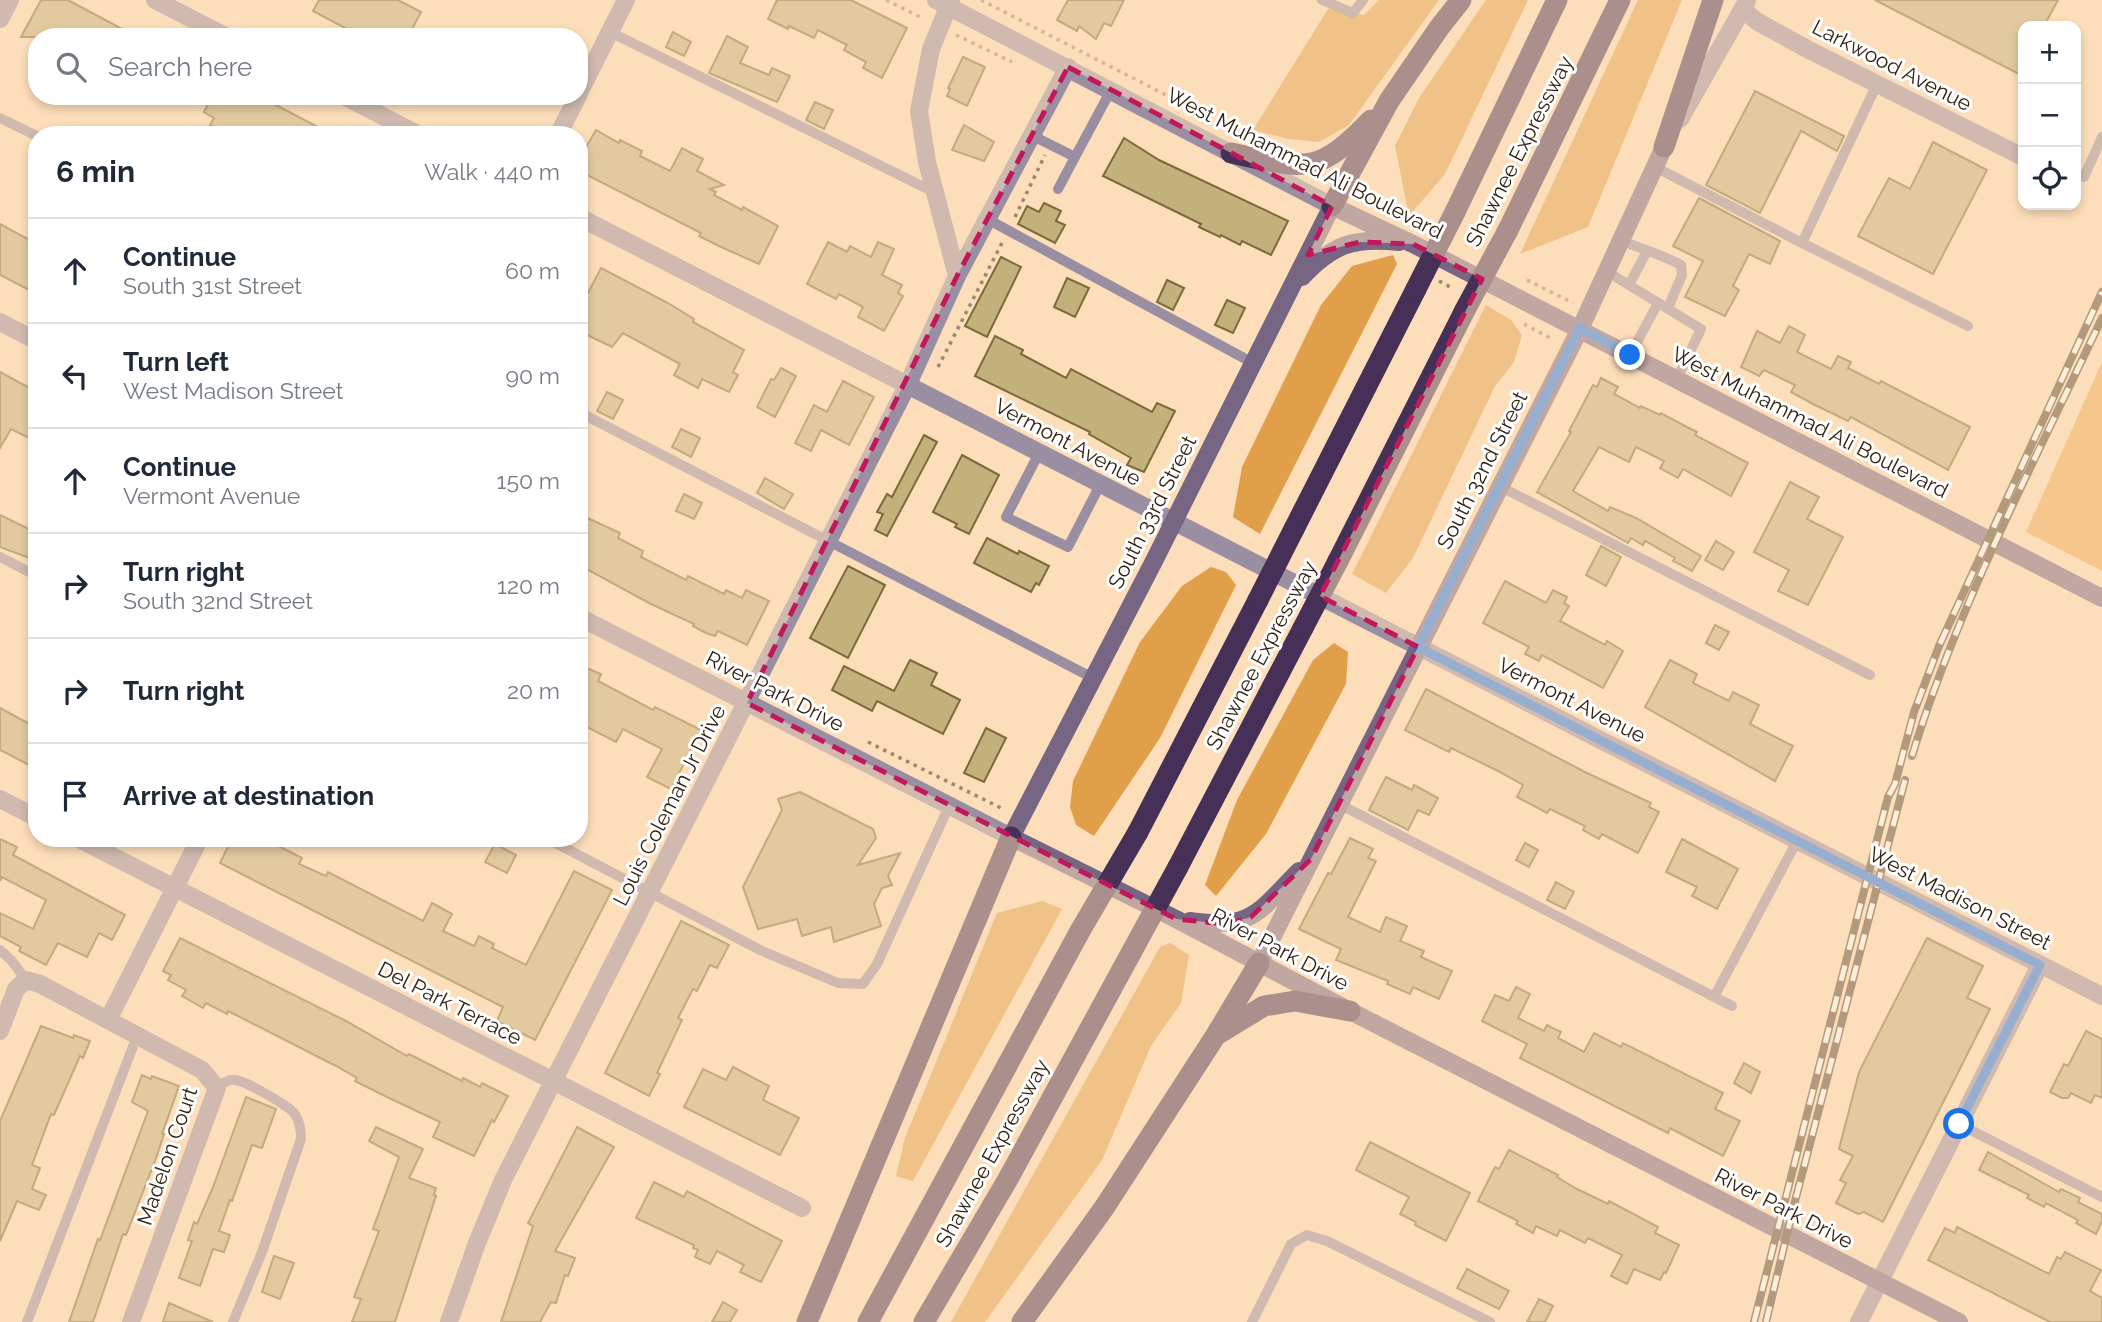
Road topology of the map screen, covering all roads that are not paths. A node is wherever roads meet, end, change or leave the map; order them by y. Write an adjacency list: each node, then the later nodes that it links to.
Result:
1 (10, 0): 12 (street)
2 (155, 0): 13 (street)
3 (626, 0): 14 (street)
4 (1322, 0): 5 (lane)
5 (1363, 0)
6 (1461, 0): 19 (highway)
7 (1557, 0): 106 (highway, Shawnee Expressway, bridge)
8 (1620, 0): 107 (highway, Shawnee Expressway, bridge)
9 (1713, 0): 28 (highway)
10 (945, 2): 15 (street, West Muhammad Ali Boulevard); 35 (street)
11 (1745, 5): 17 (street, Larkwood Avenue); 28 (street, South 32nd Street)
12 (0, 19)
13 (209, 28)
14 (610, 32): 16 (street); 35 (lane)
15 (1068, 67): 18 (street, West Muhammad Ali Boulevard); 26 (street, Louis Coleman Jr Drive)
16 (588, 75)
17 (1877, 83): 30 (street, Larkwood Avenue); 41 (lane)
18 (1111, 90): 29 (street, West Muhammad Ali Boulevard); 31 (lane)
19 (1389, 101): 29 (highway); 36 (highway)
20 (361, 105): 23 (street)
21 (573, 105): 24 (street)
22 (0, 118): 25 (lane)
23 (402, 126)
24 (562, 126)
25 (28, 132)
26 (1032, 136): 31 (lane); 37 (street, Louis Coleman Jr Drive)
27 (2102, 137): 33 (lane)
28 (1664, 147): 32 (main road, South 32nd Street)
29 (1231, 153): 36 (street, West Muhammad Ali Boulevard)
30 (2018, 154)
31 (1075, 157): 34 (lane)
32 (1655, 167): 39 (main road, South 32nd Street); 41 (lane)
33 (2081, 176)
34 (1058, 189)
35 (937, 194): 44 (street)
36 (1332, 206): 40 (main road, West Muhammad Ali Boulevard); 46 (main road, South 33rd Street)
37 (989, 220): 44 (street, Louis Coleman Jr Drive); 53 (lane)
38 (588, 222): 55 (street, Vermont Avenue)
39 (1620, 240): 42 (lane); 43 (main road, South 32nd Street)
40 (1413, 243): 46 (main road); 50 (main road, West Muhammad Ali Boulevard)
41 (1802, 243): 49 (lane)
42 (1647, 251): 45 (lane); 47 (lane)
43 (1606, 271): 45 (lane); 50 (main road, South 32nd Street)
44 (957, 275): 55 (street, Louis Coleman Jr Drive)
45 (1629, 285): 47 (lane)
46 (1294, 286): 53 (main road, South 33rd Street)
47 (1663, 305): 52 (lane); 54 (lane)
48 (0, 322): 51 (street)
49 (1968, 326)
50 (1580, 328): 52 (main road, West Muhammad Ali Boulevard); 59 (main road, South 32nd Street)
51 (28, 336)
52 (1630, 355): 54 (main road, West Muhammad Ali Boulevard)
53 (1253, 363): 60 (main road, South 33rd Street)
54 (1677, 379): 64 (main road, West Muhammad Ali Boulevard)
55 (908, 384): 57 (street, Vermont Avenue); 61 (street, Louis Coleman Jr Drive)
56 (588, 417): 61 (lane)
57 (1039, 453): 58 (street, Vermont Avenue); 58 (lane)
58 (1100, 485): 60 (street, Vermont Avenue)
59 (1499, 486): 66 (main road, South 32nd Street); 67 (lane)
60 (1173, 521): 66 (street, Vermont Avenue); 68 (main road, South 33rd Street)
61 (828, 542): 68 (lane); 69 (street, Louis Coleman Jr Drive)
62 (0, 557): 63 (lane)
63 (28, 571)
64 (2102, 597)
65 (588, 623): 69 (street, River Park Drive)
66 (1418, 647): 71 (main road, South 32nd Street); 75 (street, Vermont Avenue)
67 (1870, 675)
68 (1093, 678): 74 (main road, South 33rd Street)
69 (747, 703): 72 (street, River Park Drive); 81 (street, Louis Coleman Jr Drive)
70 (0, 799): 73 (street)
71 (1339, 804): 79 (main road, South 32nd Street); 88 (lane)
72 (949, 806): 74 (street, River Park Drive); 81 (lane)
73 (28, 813)
74 (1016, 828): 82 (main road, River Park Drive); 105 (highway)
75 (1797, 841): 85 (street, West Madison Street); 88 (lane)
76 (94, 847): 80 (street, Del Park Terrace)
77 (195, 847): 80 (street)
78 (564, 847): 81 (lane)
79 (1311, 859): 82 (main road); 84 (main road, South 32nd Street)
80 (174, 888): 91 (street); 95 (street, Del Park Terrace)
81 (650, 891): 95 (street, Louis Coleman Jr Drive)
82 (1176, 919): 84 (main road, River Park Drive)
83 (0, 950): 86 (lane)
84 (1259, 963): 90 (main road, River Park Drive); 93 (highway)
85 (2040, 965): 87 (street, West Madison Street); 97 (street)
86 (26, 980): 91 (street, Madelon Court); 92 (street)
87 (2102, 996)
88 (1714, 997): 89 (lane)
89 (1732, 1006)
90 (1350, 1011): 93 (highway); 100 (main road, River Park Drive)
91 (108, 1020): 94 (street, Madelon Court)
92 (0, 1031)
93 (1216, 1035): 108 (highway)
94 (137, 1036): 96 (street, Madelon Court); 101 (lane)
95 (553, 1081): 99 (street, Del Park Terrace); 104 (street, Louis Coleman Jr Drive)
96 (217, 1088): 102 (street, Madelon Court); 103 (lane)
97 (1959, 1124): 98 (lane); 100 (street)
98 (2102, 1197)
99 (802, 1208)
100 (1879, 1281): 111 (street); 112 (main road, River Park Drive)
101 (27, 1322)
102 (131, 1322)
103 (233, 1322)
104 (449, 1322)
105 (807, 1322)
106 (868, 1322)
107 (924, 1322)
108 (1021, 1322)
109 (1252, 1322): 110 (lane)
110 (1490, 1322)
111 (1859, 1322)
112 (1959, 1322)

